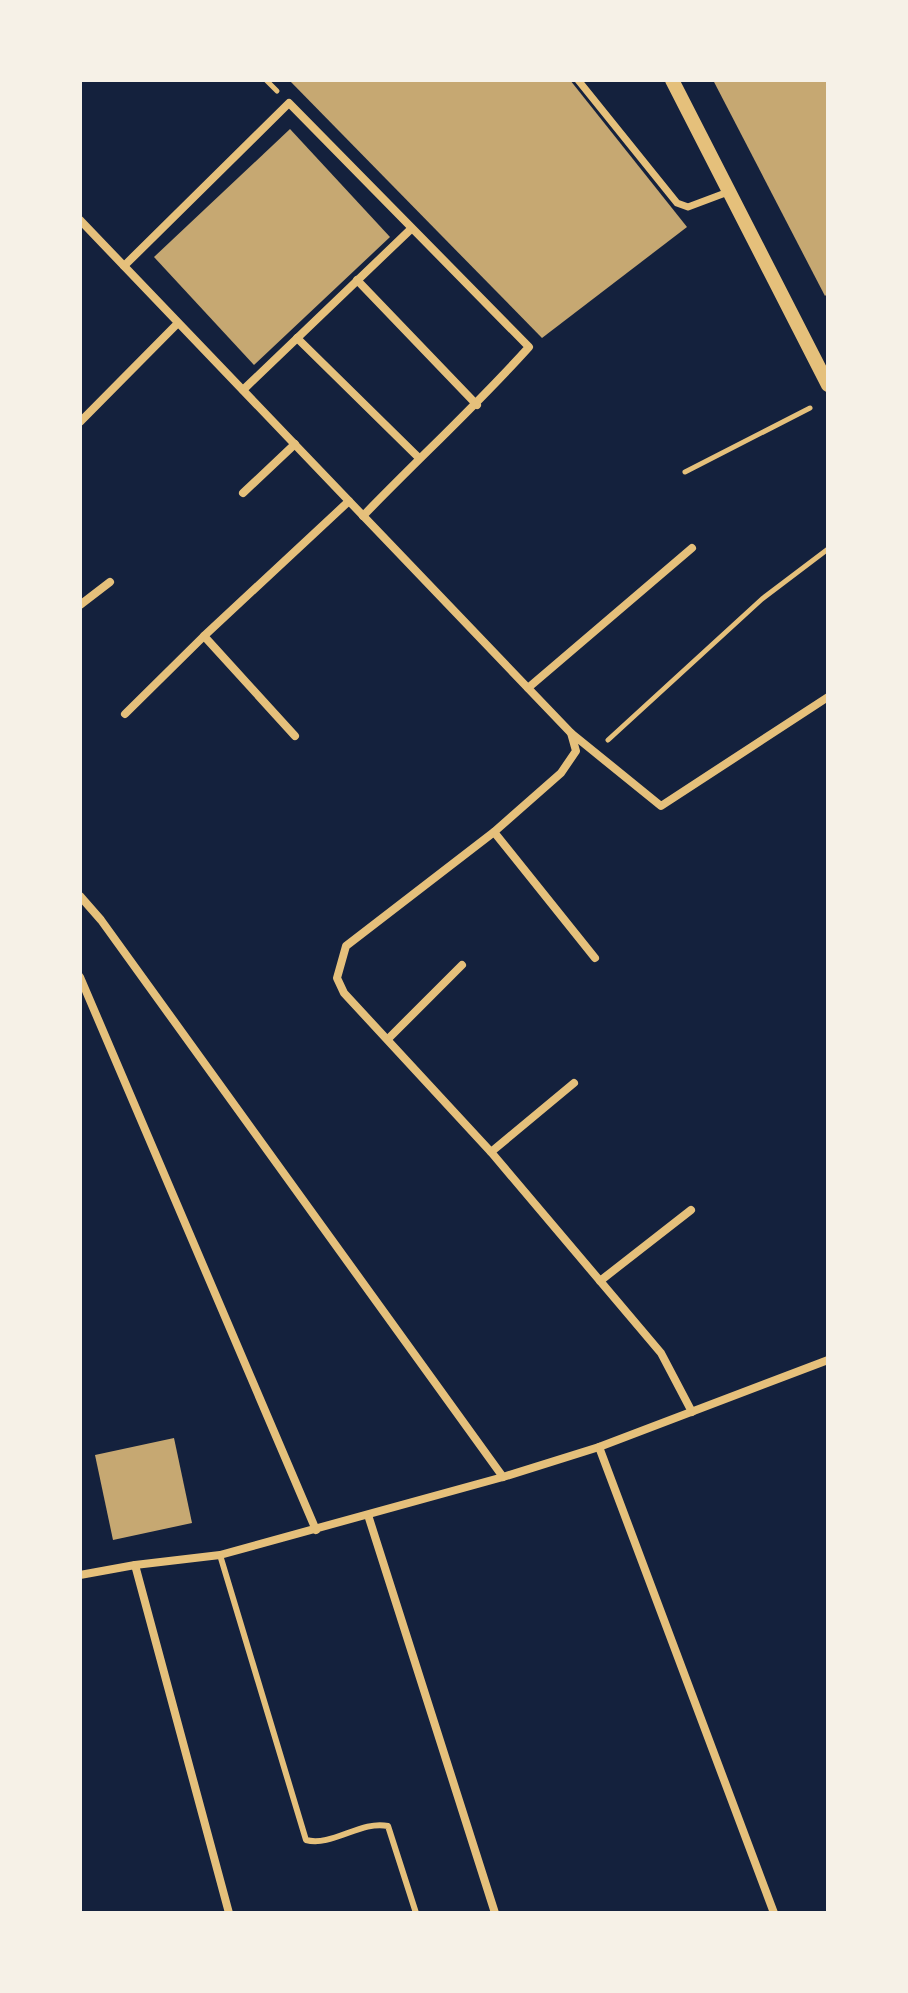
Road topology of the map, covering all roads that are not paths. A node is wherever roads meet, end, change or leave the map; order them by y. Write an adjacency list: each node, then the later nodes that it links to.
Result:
1 (578, 80): 3 (street)
2 (672, 80): 3 (street)
3 (728, 192): 10 (street)
4 (80, 220): 6 (street)
5 (411, 229): 6 (street); 7 (street); 12 (street)
6 (124, 266): 8 (street)
7 (357, 280): 9 (street); 12 (street)
8 (177, 324): 11 (street); 13 (street)
9 (297, 338): 11 (street); 15 (street)
10 (828, 385)
11 (243, 390): 14 (street)
12 (477, 405): 15 (street)
13 (80, 422)
14 (295, 444): 16 (street); 17 (street)
15 (419, 458): 18 (street)
16 (243, 493)
17 (349, 501): 18 (street); 22 (street)
18 (363, 516): 23 (street)
19 (692, 548): 23 (street)
20 (110, 582): 21 (street)
21 (80, 605)
22 (204, 636): 25 (street); 27 (street)
23 (528, 688): 26 (street)
24 (828, 697): 26 (street)
25 (125, 714)
26 (571, 733): 28 (street)
27 (295, 736)
28 (494, 832): 30 (street); 33 (street)
29 (80, 896): 41 (street)
30 (595, 958)
31 (462, 965): 33 (street)
32 (80, 977): 43 (street)
33 (388, 1039): 35 (street)
34 (574, 1083): 35 (street)
35 (491, 1152): 37 (street)
36 (691, 1210): 37 (street)
37 (600, 1281): 39 (street)
38 (828, 1360): 39 (street)
39 (692, 1412): 40 (street)
40 (599, 1447): 41 (street); 50 (street)
41 (503, 1477): 42 (street)
42 (368, 1515): 43 (street); 49 (street)
43 (316, 1530): 44 (street)
44 (220, 1555): 45 (street); 48 (lane)
45 (135, 1565): 46 (street); 47 (street)
46 (80, 1575)
47 (229, 1913)
48 (416, 1913)
49 (495, 1913)
50 (774, 1913)

